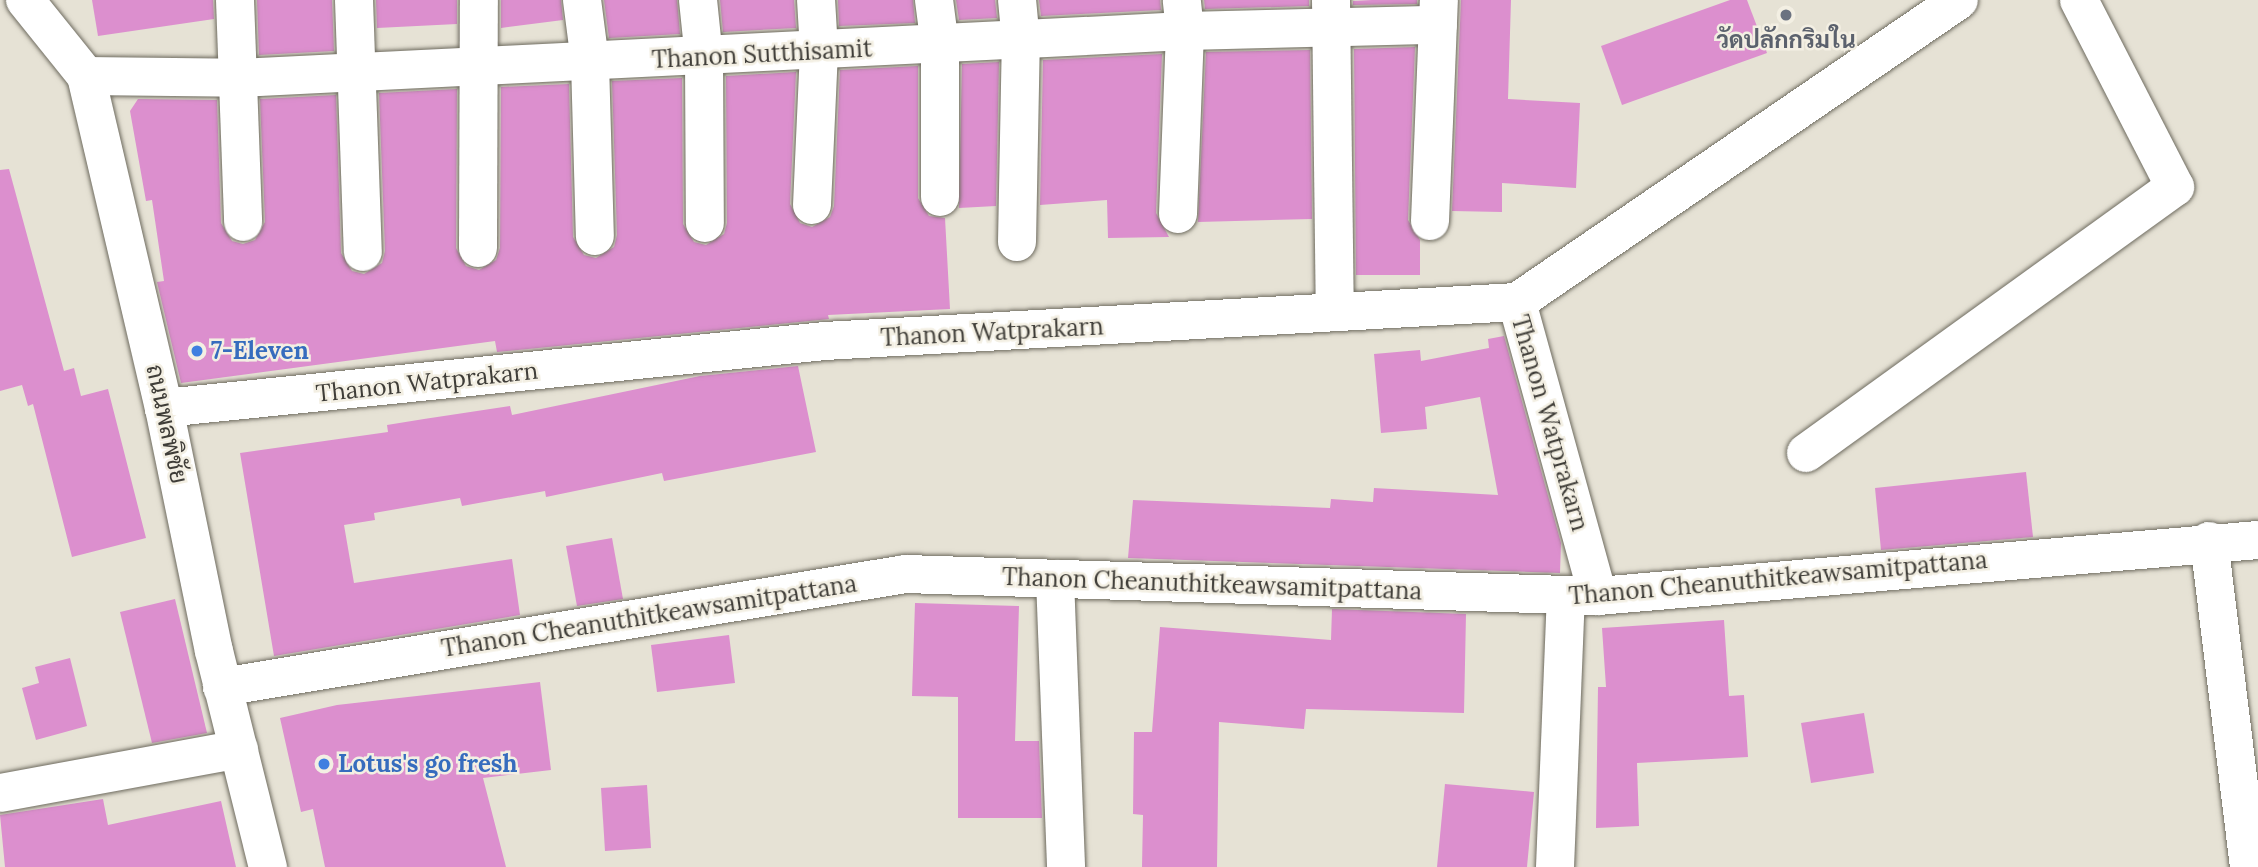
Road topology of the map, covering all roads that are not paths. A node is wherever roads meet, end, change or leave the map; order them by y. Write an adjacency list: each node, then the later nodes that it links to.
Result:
1 (25, 0): 22 (street, ถนนพลพิชัย)
2 (236, 0): 23 (street)
3 (354, 0): 21 (street)
4 (479, 0): 20 (street)
5 (582, 0): 19 (street)
6 (698, 0): 18 (street)
7 (816, 0): 17 (street)
8 (934, 0): 16 (street)
9 (1017, 0): 15 (street)
10 (1959, 0): 34 (street)
11 (2079, 0): 37 (street)
12 (1438, 13): 13 (street, Thanon Sutthisamit); 27 (street)
13 (1332, 14): 14 (street, Thanon Sutthisamit); 35 (street)
14 (1184, 16): 15 (street, Thanon Sutthisamit); 26 (street)
15 (1021, 42): 16 (street, Thanon Sutthisamit); 31 (street)
16 (940, 46): 17 (street, Thanon Sutthisamit); 24 (street)
17 (819, 50): 18 (street, Thanon Sutthisamit); 25 (street)
18 (704, 58): 19 (street, Thanon Sutthisamit); 29 (street)
19 (590, 62): 20 (street, Thanon Sutthisamit); 30 (street)
20 (481, 69): 21 (street, Thanon Sutthisamit); 32 (street)
21 (356, 73): 23 (street, Thanon Sutthisamit); 33 (street)
22 (86, 76): 23 (street, Thanon Sutthisamit); 36 (street, ถนนพลพิชัย)
23 (239, 78): 28 (street)
24 (940, 197)
25 (812, 205)
26 (1178, 214)
27 (1430, 221)
28 (243, 222)
29 (705, 223)
30 (595, 236)
31 (1017, 242)
32 (478, 248)
33 (363, 252)
34 (1517, 302): 35 (street, Thanon Watprakarn); 41 (street, Thanon Watprakarn)
35 (1335, 312): 36 (street, Thanon Watprakarn)
36 (164, 408): 42 (street, ถนนพลพิชัย)
37 (1806, 453)
38 (2258, 540): 39 (street, Thanon Cheanuthitkeawsamitpattana)
39 (2209, 541): 41 (street, Thanon Cheanuthitkeawsamitpattana); 48 (street)
40 (1055, 579): 41 (street, Thanon Cheanuthitkeawsamitpattana); 42 (street, Thanon Cheanuthitkeawsamitpattana); 46 (street)
41 (1582, 597): 47 (street, Thanon Watprakarn)
42 (222, 687): 43 (street, ถนนพลพิชัย)
43 (239, 749): 44 (street); 45 (street, ถนนพลพิชัย)
44 (0, 793)
45 (268, 867)
46 (1066, 867)
47 (1555, 867)
48 (2249, 867)

